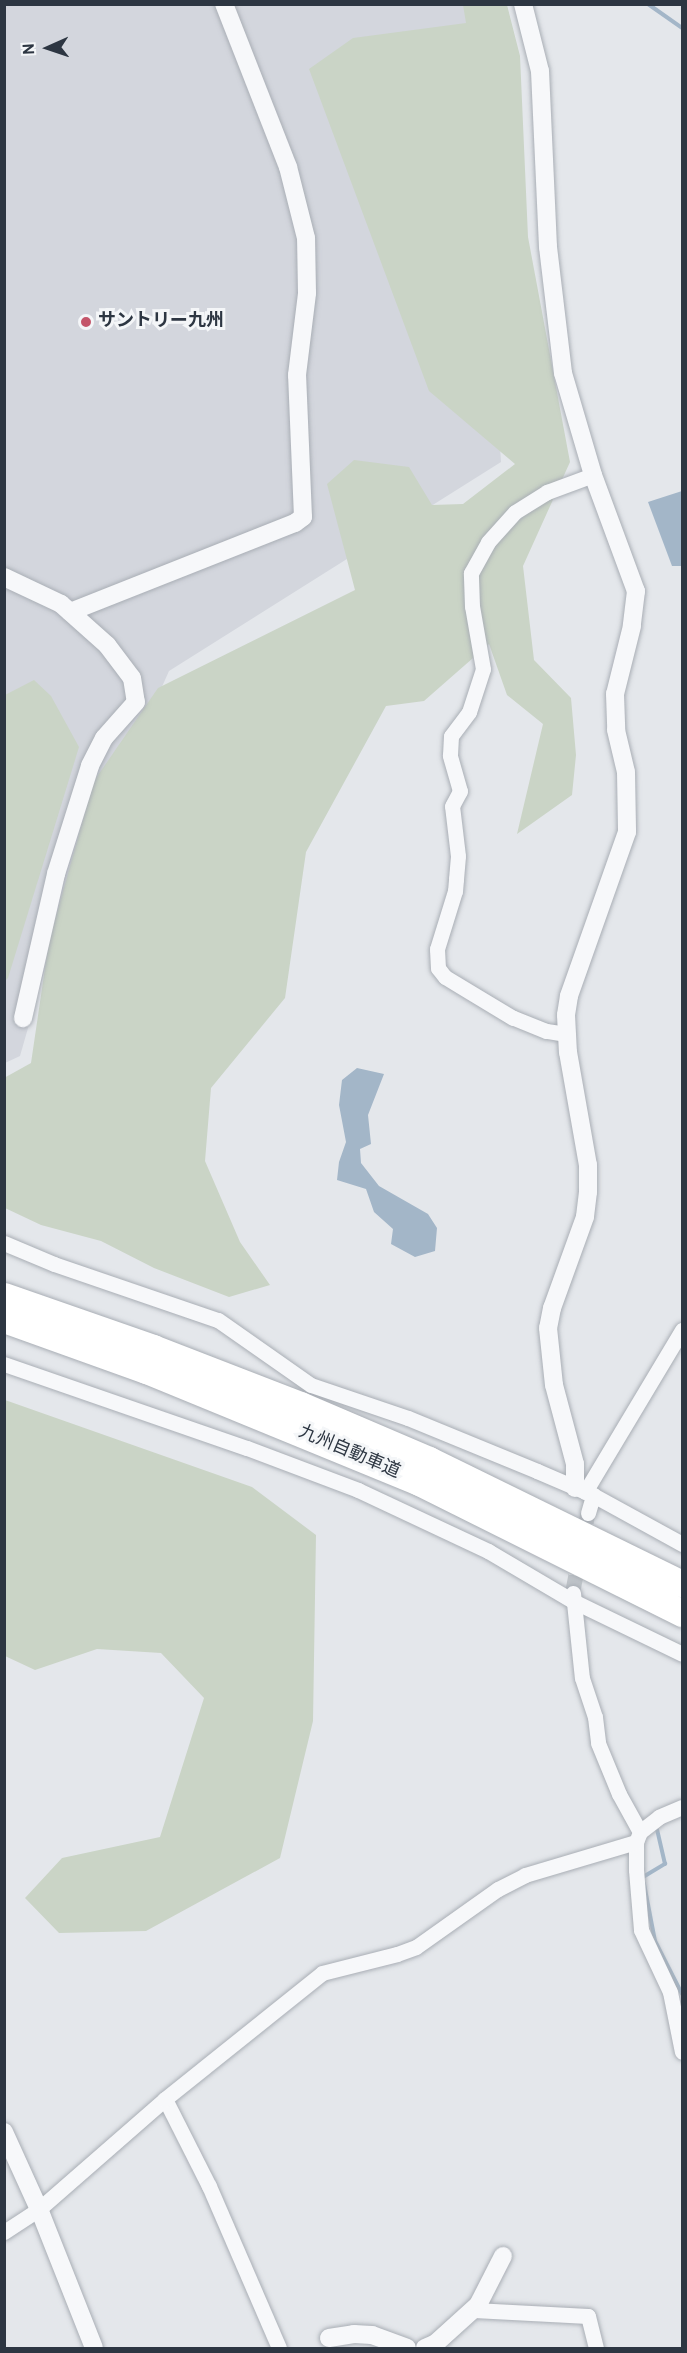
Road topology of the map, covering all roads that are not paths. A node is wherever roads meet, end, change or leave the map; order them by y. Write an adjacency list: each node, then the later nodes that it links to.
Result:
1 (224, 4): 5 (street)
2 (523, 4): 3 (street)
3 (593, 475): 7 (street); 7 (street)
4 (4, 577): 5 (street)
5 (70, 612): 6 (street)
6 (23, 1018)
7 (566, 1034): 13 (street)
8 (4, 1243): 13 (street)
9 (4, 1296): 16 (highway, 九州自動車道)
10 (4, 1319): 18 (highway, 九州自動車道)
11 (682, 1330): 13 (street)
12 (4, 1364): 17 (street)
13 (585, 1492): 14 (street); 15 (street)
14 (588, 1513)
15 (682, 1544)
16 (682, 1584)
17 (573, 1595): 19 (street); 21 (street)
18 (682, 1612)
19 (682, 1654)
20 (682, 1807): 21 (street)
21 (638, 1837): 22 (street); 23 (street)
22 (682, 2052)
23 (165, 2099): 25 (street); 31 (street)
24 (4, 2132): 25 (street)
25 (39, 2210): 26 (street); 30 (street)
26 (4, 2232)
27 (502, 2256): 28 (street)
28 (474, 2310): 33 (street); 34 (street)
29 (329, 2338): 32 (street)
30 (94, 2349)
31 (279, 2349)
32 (407, 2349)
33 (425, 2349)
34 (596, 2349)

